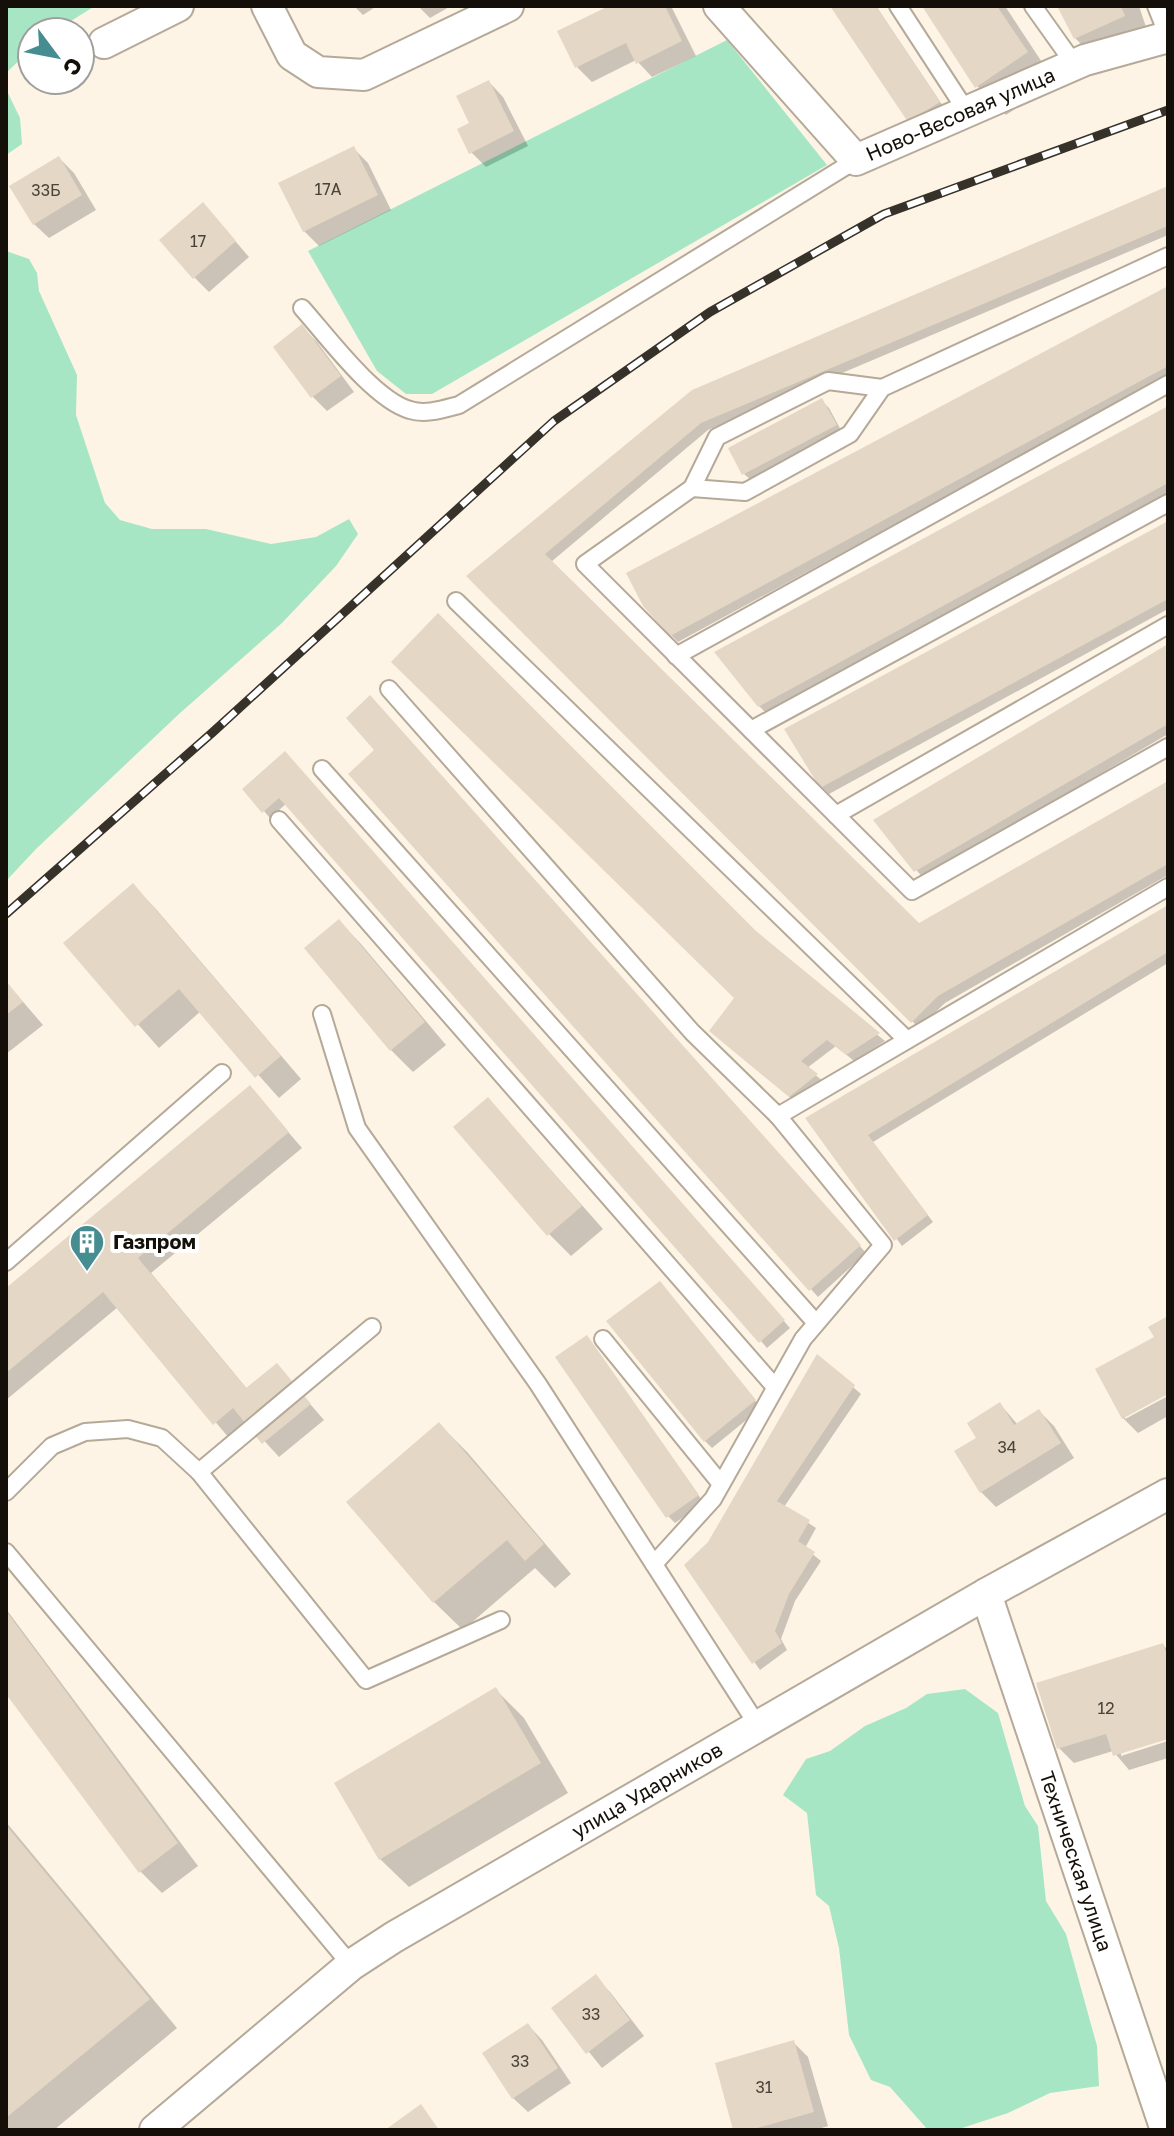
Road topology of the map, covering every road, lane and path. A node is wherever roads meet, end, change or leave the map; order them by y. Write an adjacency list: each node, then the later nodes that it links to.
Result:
1 (178, 6): 9 (street)
2 (267, 6): 3 (street)
3 (508, 6)
4 (719, 6): 12 (street, Ново-Весовая улица)
5 (898, 6): 11 (lane)
6 (1033, 6): 10 (lane)
7 (1156, 6): 8 (lane)
8 (1168, 37): 10 (street, Ново-Весовая улица)
9 (104, 43)
10 (1075, 65): 11 (street, Ново-Весовая улица)
11 (967, 112): 12 (street, Ново-Весовая улица)
12 (856, 160): 14 (lane)
13 (1168, 256): 16 (lane)
14 (302, 308)
15 (1168, 384): 21 (lane)
16 (882, 388): 17 (lane); 17 (lane)
17 (692, 488): 21 (lane)
18 (1168, 503): 23 (lane)
19 (456, 601): 30 (lane)
20 (1168, 625): 26 (lane)
21 (676, 656): 23 (lane)
22 (389, 689): 32 (lane)
23 (751, 730): 26 (lane)
24 (1168, 747): 26 (lane)
25 (322, 769): 34 (lane)
26 (836, 815)
27 (279, 820): 37 (lane)
28 (1168, 887): 30 (lane)
29 (322, 1014): 43 (lane)
30 (907, 1040): 32 (lane)
31 (222, 1073): 33 (lane)
32 (778, 1116): 34 (lane)
33 (6, 1262)
34 (816, 1323): 37 (lane)
35 (372, 1327): 38 (lane)
36 (603, 1339): 39 (lane)
37 (775, 1387): 39 (lane)
38 (199, 1472): 40 (lane); 45 (lane)
39 (721, 1484): 43 (lane)
40 (6, 1492)
41 (1168, 1494): 44 (street, улица Ударников)
42 (6, 1552): 47 (lane)
43 (654, 1564): 46 (lane)
44 (986, 1594): 46 (street, улица Ударников); 49 (street, Техническая улица)
45 (501, 1620)
46 (758, 1726): 47 (street, улица Ударников)
47 (351, 1965): 48 (street, улица Ударников)
48 (155, 2130)
49 (1166, 2130)

